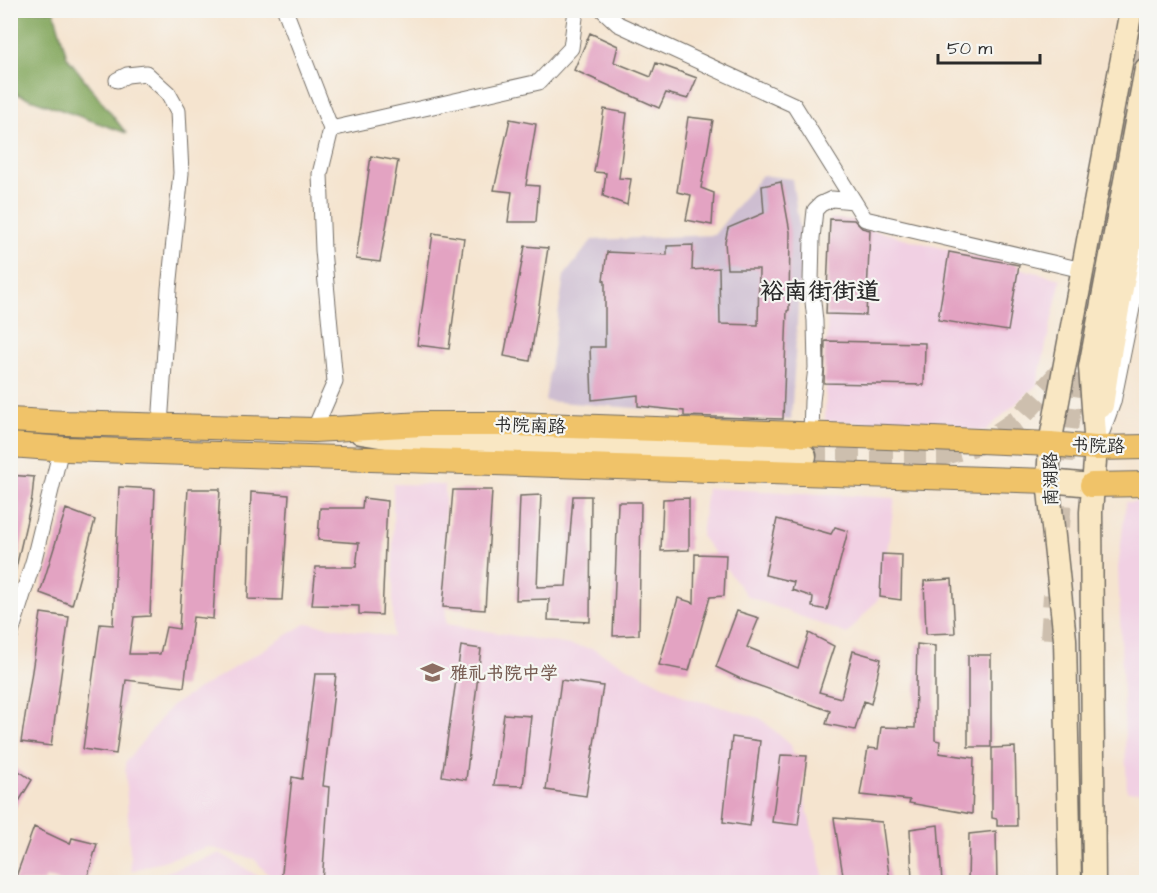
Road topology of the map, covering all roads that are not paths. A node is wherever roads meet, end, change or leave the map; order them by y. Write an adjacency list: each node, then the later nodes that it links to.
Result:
1 (285, 10): 7 (street)
2 (576, 10): 7 (street)
3 (603, 10): 9 (street)
4 (1131, 10): 11 (main road, 南湖路)
5 (1146, 69): 19 (main road)
6 (117, 80): 13 (street)
7 (331, 129): 14 (street)
8 (1146, 159): 19 (main road)
9 (854, 201): 11 (street); 17 (street)
10 (1146, 239): 19 (street)
11 (1082, 270): 15 (main road, 南湖路)
12 (10, 420): 13 (main road, 书院南路)
13 (160, 426): 14 (main road, 书院南路)
14 (314, 430): 17 (main road, 书院南路)
15 (1050, 444): 17 (main road, 书院南路); 19 (main road, 书院路); 21 (main road, 南湖路)
16 (10, 445): 20 (main road)
17 (808, 446)
18 (1146, 447): 19 (main road, 书院路)
19 (1096, 448): 23 (main road)
20 (60, 449): 21 (main road); 24 (street)
21 (1048, 481): 23 (main road); 27 (main road, 南湖路)
22 (1146, 484): 23 (main road, 书院路)
23 (1092, 485): 28 (main road)
24 (10, 636)
25 (1052, 639): 26 (main road)
26 (1055, 882)
27 (1070, 882)
28 (1094, 882)

